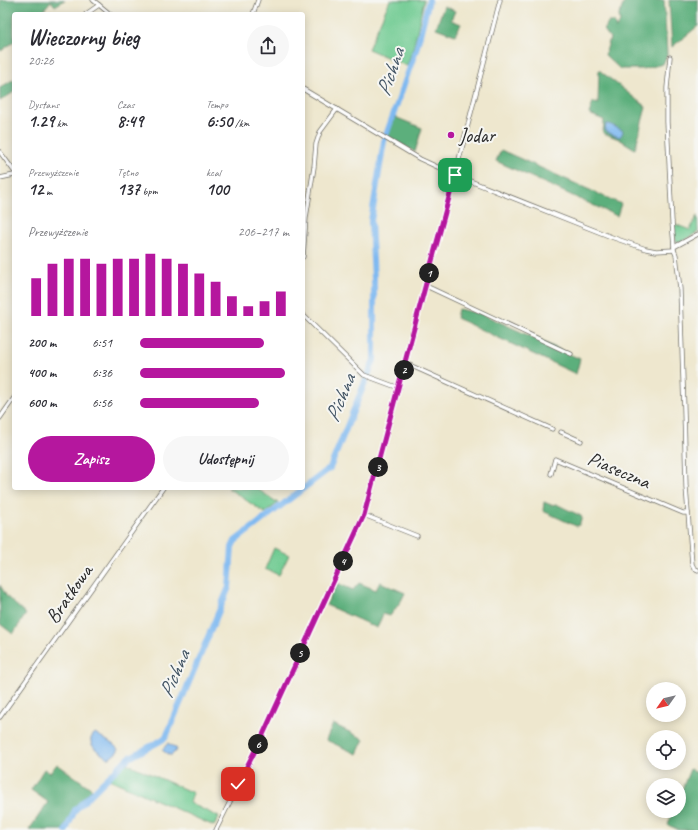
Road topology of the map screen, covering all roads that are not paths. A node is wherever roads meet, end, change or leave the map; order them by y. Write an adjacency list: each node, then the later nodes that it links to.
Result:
1 (93, 0): 4 (street)
2 (258, 0): 7 (street)
3 (500, 0): 14 (street)
4 (99, 5): 5 (street); 6 (street)
5 (89, 12)
6 (108, 12)
7 (254, 12)
8 (670, 57): 18 (street)
9 (305, 91): 10 (street)
10 (337, 109): 14 (street); 16 (street)
11 (0, 152): 12 (street)
12 (12, 168)
13 (12, 175): 15 (street)
14 (455, 175): 18 (street); 19 (street)
15 (0, 178)
16 (305, 231)
17 (698, 234): 18 (street)
18 (674, 249): 31 (street)
19 (426, 286): 21 (street); 22 (street)
20 (305, 317): 23 (street)
21 (571, 354)
22 (405, 363): 23 (street); 26 (street)
23 (399, 388): 32 (street)
24 (12, 401): 25 (street)
25 (0, 418)
26 (552, 429)
27 (560, 432): 28 (street)
28 (581, 441)
29 (551, 474): 31 (street, Piaseczna)
30 (162, 490): 35 (street, Bratkowa)
31 (688, 513): 34 (street)
32 (364, 515): 33 (street); 36 (street)
33 (417, 536)
34 (698, 570)
35 (0, 718)
36 (216, 830)

